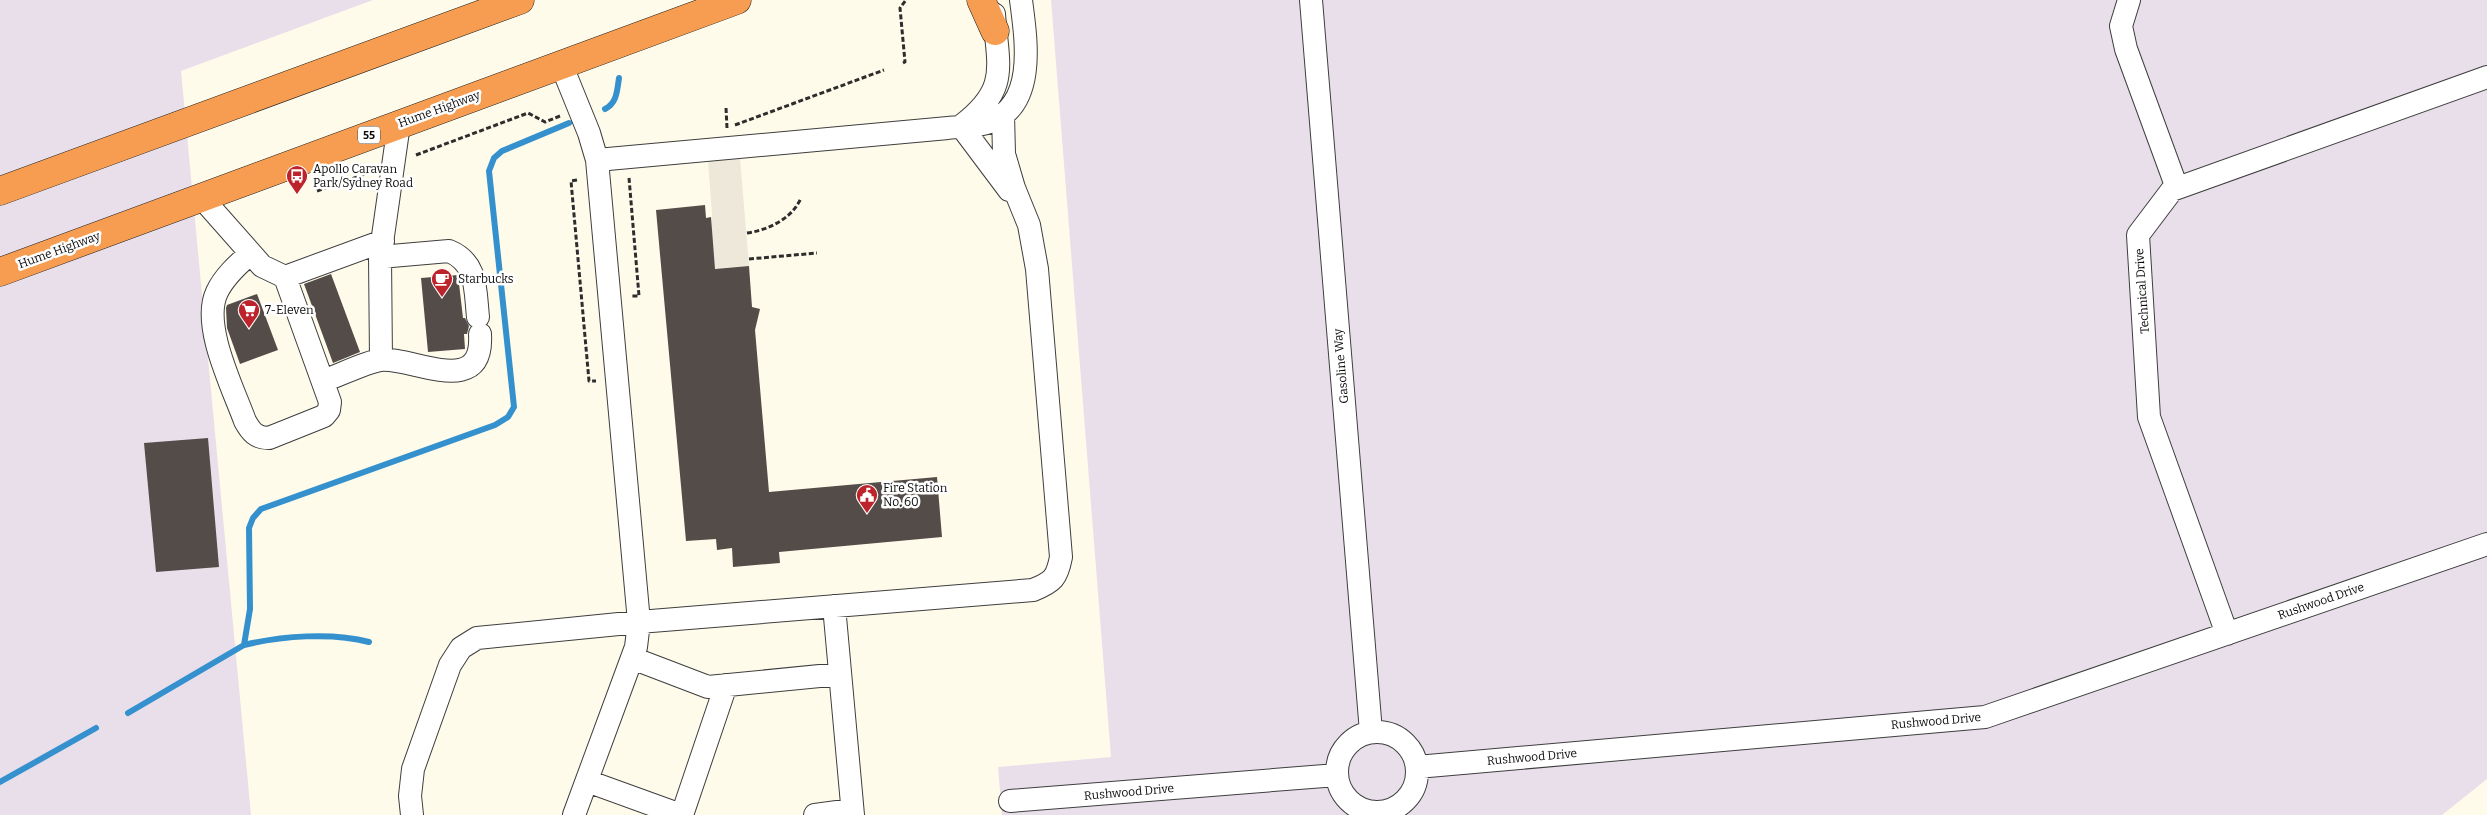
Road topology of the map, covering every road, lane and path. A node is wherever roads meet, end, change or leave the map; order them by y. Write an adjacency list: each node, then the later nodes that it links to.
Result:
1 (520, 0): 24 (highway)
2 (738, 0): 11 (highway, Hume Highway / 55)
3 (906, 0): 10 (path)
4 (981, 0): 9 (highway)
5 (993, 0): 9 (street)
6 (1021, 0): 16 (street)
7 (1311, 0): 45 (street, Gasoline Way)
8 (2129, 0): 23 (street)
9 (995, 31): 18 (street)
10 (903, 63)
11 (561, 64): 17 (highway, Hume Highway / 55); 21 (street)
12 (884, 70): 19 (path)
13 (2487, 78): 23 (street, Technical Drive)
14 (726, 108): 19 (path)
15 (569, 113): 22 (path)
16 (1003, 114): 18 (street); 28 (street)
17 (399, 124): 22 (street); 26 (highway, Hume Highway / 55)
18 (962, 126): 21 (street); 28 (street)
19 (727, 127): 20 (path)
20 (728, 136)
21 (597, 160): 40 (street)
22 (394, 163): 25 (path); 30 (street)
23 (2178, 188): 41 (street, Technical Drive)
24 (0, 191)
25 (317, 191)
26 (201, 198): 32 (street); 34 (highway, Hume Highway / 55)
27 (801, 198): 29 (path)
28 (1023, 208): 39 (street)
29 (747, 233)
30 (382, 249): 35 (street); 36 (street); 36 (street)
31 (817, 253): 33 (path)
32 (250, 254): 35 (street); 37 (street)
33 (749, 259)
34 (0, 272)
35 (285, 276): 37 (street)
36 (380, 360): 37 (street)
37 (323, 382)
38 (2487, 544): 41 (street, Rushwood Drive)
39 (834, 606): 40 (street); 43 (street)
40 (639, 622): 42 (street); 53 (street)
41 (2227, 634): 46 (street, Rushwood Drive)
42 (632, 658): 44 (street); 48 (street)
43 (840, 674): 44 (street); 51 (street)
44 (726, 686): 55 (street)
45 (1370, 732): 46 (street); 47 (street)
46 (1417, 767): 52 (street)
47 (1337, 775): 50 (street, Rushwood Drive); 52 (street)
48 (587, 781): 54 (street); 55 (street)
49 (1010, 801): 50 (street, Rushwood Drive)
50 (1052, 806)
51 (852, 813): 56 (street)
52 (1381, 814)
53 (412, 815)
54 (574, 815)
55 (681, 815)
56 (815, 815)

